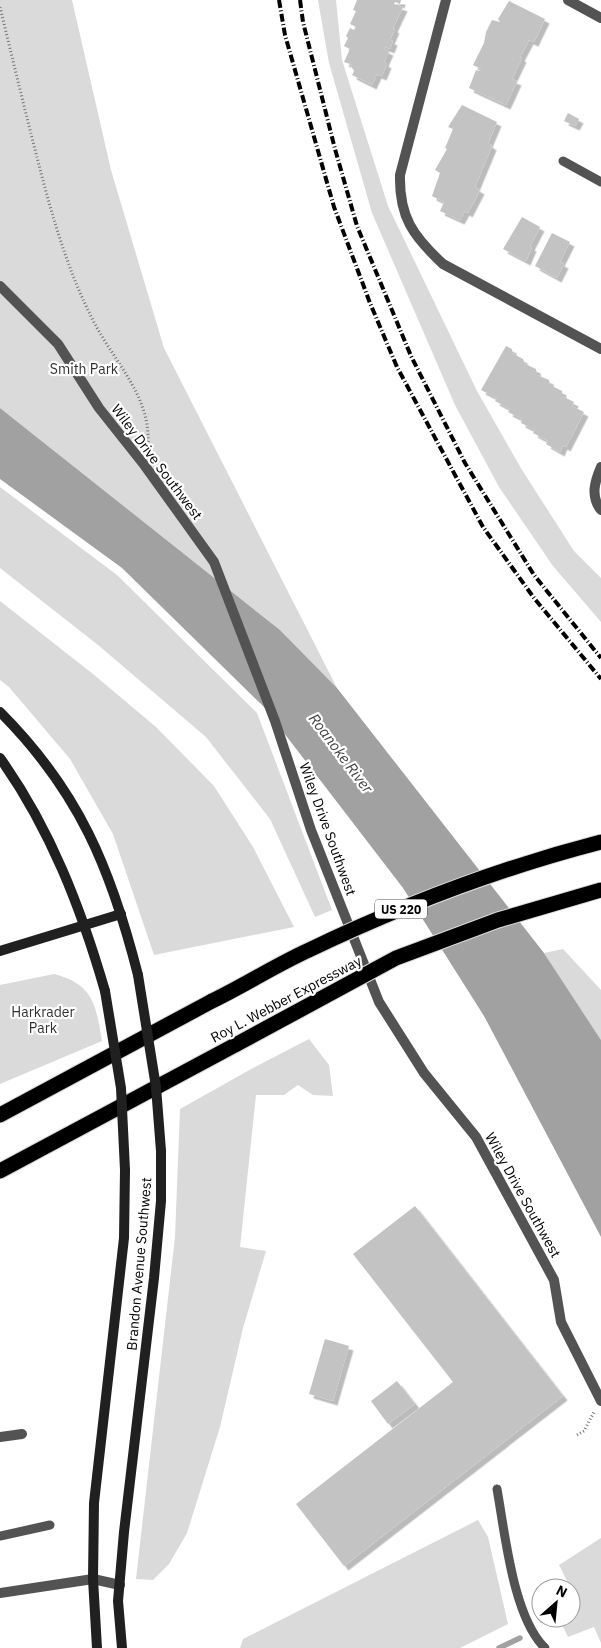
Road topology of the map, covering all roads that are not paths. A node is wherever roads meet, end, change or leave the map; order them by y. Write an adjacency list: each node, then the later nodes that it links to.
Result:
1 (446, 0): 7 (street)
2 (568, 0): 3 (street)
3 (601, 18)
4 (563, 161): 5 (lane)
5 (601, 182)
6 (0, 286): 19 (street, Wiley Drive Southwest)
7 (601, 349)
8 (601, 466): 9 (street)
9 (601, 510)
10 (0, 712): 14 (main road, Brandon Avenue Southwest)
11 (0, 758): 15 (main road, Brandon Avenue Southwest)
12 (601, 842): 17 (highway, US 220, bridge)
13 (601, 890): 18 (highway, Roy L. Webber Expressway, bridge)
14 (121, 914): 15 (main road); 26 (main road, Brandon Avenue Southwest, bridge)
15 (84, 926): 16 (main road); 25 (main road, Brandon Avenue Southwest, bridge)
16 (0, 951)
17 (0, 1115)
18 (0, 1171)
19 (600, 1399)
20 (22, 1434): 21 (street)
21 (0, 1437)
22 (496, 1489): 30 (lane)
23 (50, 1525): 24 (lane)
24 (0, 1536)
25 (93, 1579): 26 (street); 27 (street); 28 (main road, Brandon Avenue Southwest)
26 (120, 1585): 29 (main road, Brandon Avenue Southwest)
27 (0, 1592)
28 (97, 1648)
29 (122, 1648)
30 (545, 1648)

